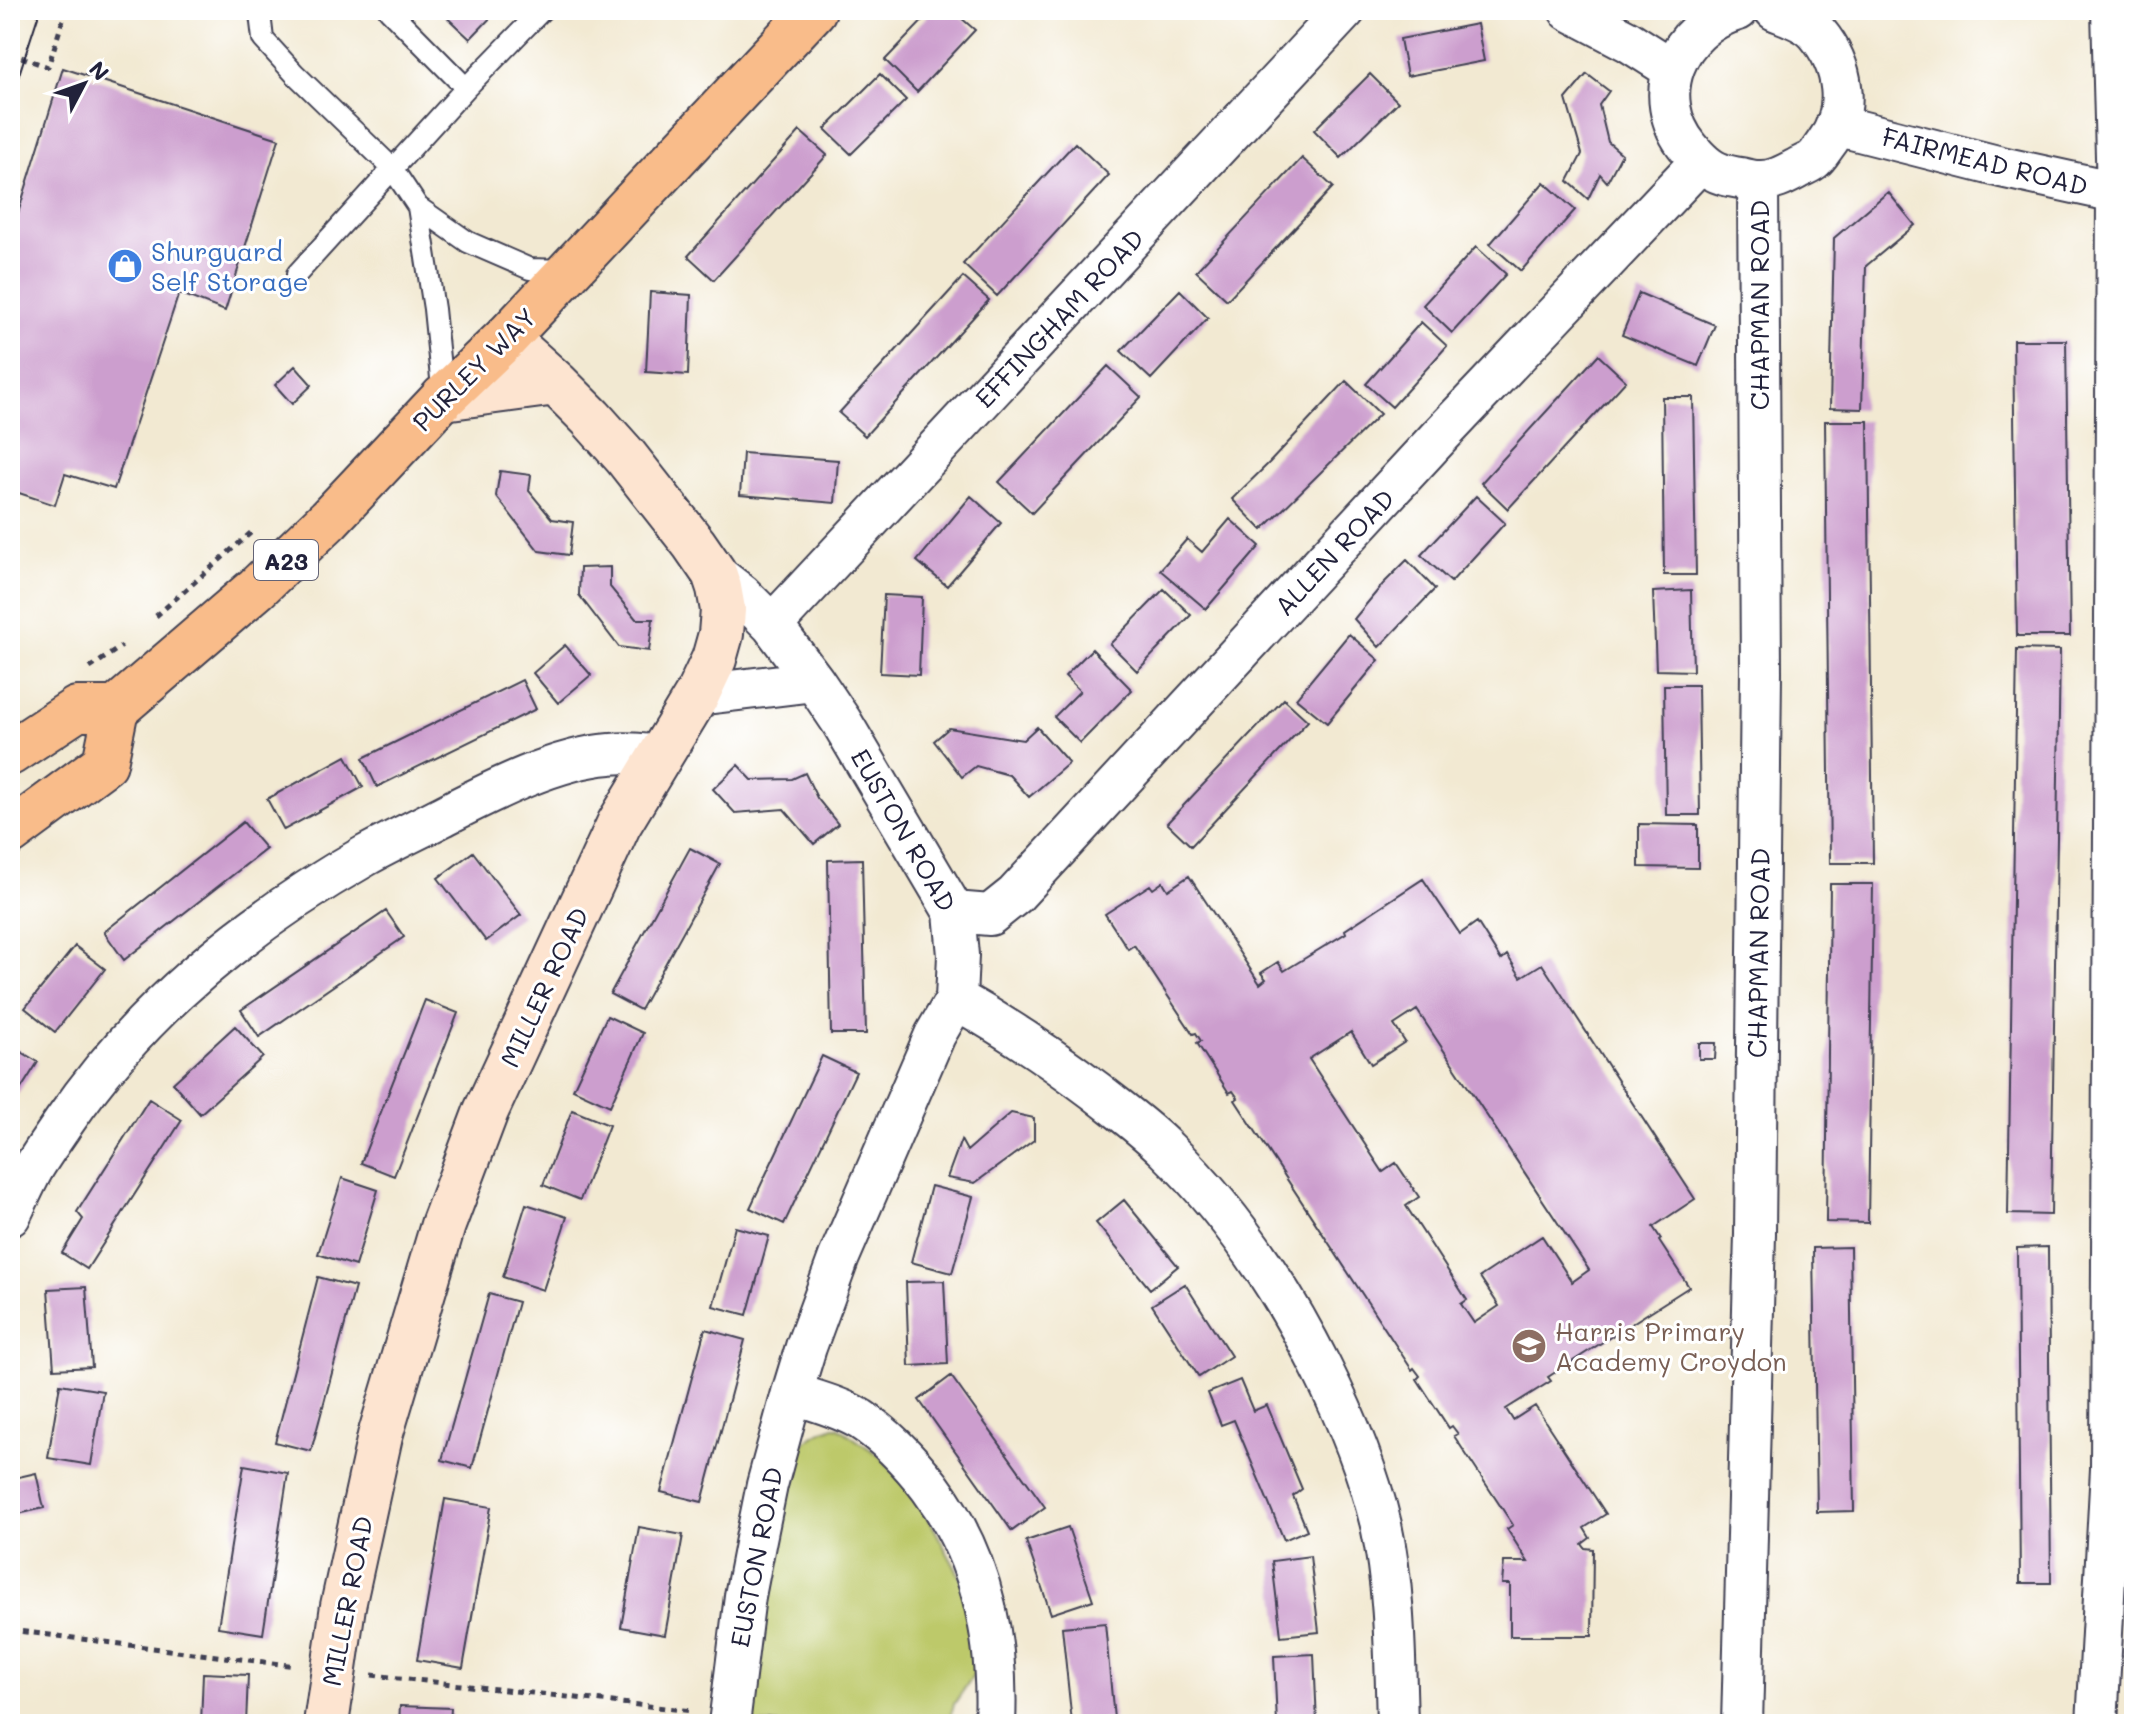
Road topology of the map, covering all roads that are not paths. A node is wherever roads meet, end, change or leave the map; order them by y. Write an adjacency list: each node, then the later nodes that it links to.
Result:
1 (263, 10): 14 (lane)
2 (389, 10): 11 (lane)
3 (542, 10): 11 (lane)
4 (814, 10): 18 (highway, PURLEY WAY / A23)
5 (1345, 10): 24 (street, EFFINGHAM ROAD)
6 (1569, 10): 10 (street)
7 (1738, 10): 10 (street)
8 (1775, 10): 12 (street)
9 (2112, 10): 16 (street)
10 (1672, 69): 13 (street)
11 (466, 88): 14 (lane)
12 (1836, 125): 15 (street); 16 (street, FAIRMEAD ROAD)
13 (1700, 162): 15 (street); 31 (street, ALLEN ROAD)
14 (392, 168): 17 (lane); 19 (lane)
15 (1758, 181): 39 (street, CHAPMAN ROAD)
16 (2125, 195): 40 (street)
17 (418, 207): 18 (lane); 22 (lane)
18 (570, 270): 20 (highway, PURLEY WAY / A23)
19 (297, 274)
20 (506, 338): 21 (street, MILLER ROAD); 22 (highway, PURLEY WAY / A23)
21 (556, 383): 22 (street); 23 (street, MILLER ROAD)
22 (443, 398): 27 (highway, PURLEY WAY / A23)
23 (714, 573): 24 (street, EUSTON ROAD); 26 (street, MILLER ROAD)
24 (772, 625): 25 (street, EUSTON ROAD)
25 (814, 681): 26 (street); 31 (street, EUSTON ROAD)
26 (697, 695): 29 (street, MILLER ROAD)
27 (116, 709): 28 (highway); 30 (highway)
28 (10, 753)
29 (658, 756): 33 (street); 36 (street, MILLER ROAD)
30 (10, 833)
31 (954, 912): 32 (street, EUSTON ROAD)
32 (956, 999): 34 (street, EUSTON ROAD); 38 (street)
33 (10, 1216)
34 (792, 1393): 35 (street, EUSTON ROAD); 37 (street)
35 (729, 1720)
36 (326, 1724)
37 (995, 1724)
38 (1397, 1724)
39 (1742, 1724)
40 (2097, 1724)

